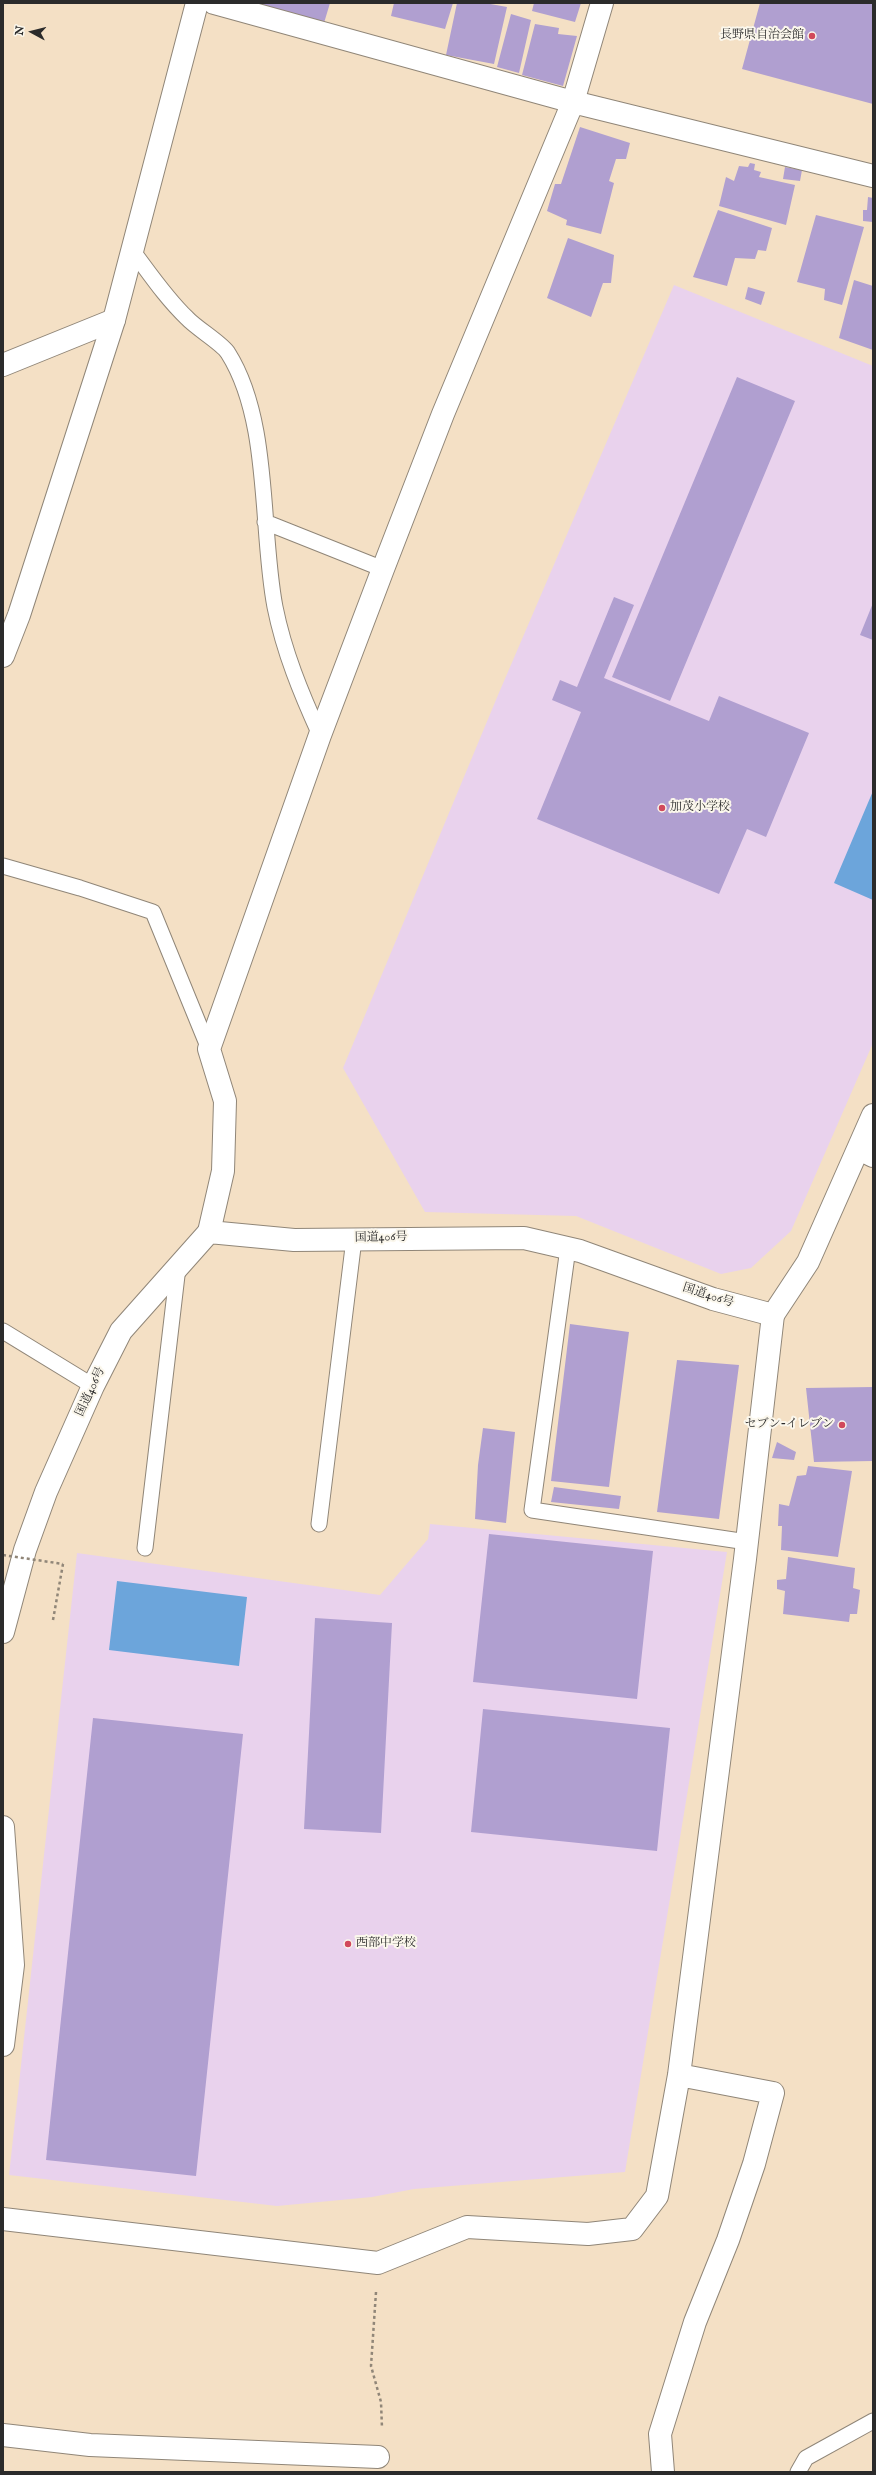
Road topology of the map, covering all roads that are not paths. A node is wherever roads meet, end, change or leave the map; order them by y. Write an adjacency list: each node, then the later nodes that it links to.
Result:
1 (197, 3): 6 (main road)
2 (214, 3): 4 (main road)
3 (602, 3): 4 (main road)
4 (573, 102): 5 (main road); 10 (main road)
5 (873, 176)
6 (132, 250): 7 (main road); 9 (lane)
7 (114, 320): 8 (main road); 11 (main road)
8 (3, 365)
9 (265, 522): 10 (lane); 12 (lane)
10 (383, 569): 12 (main road)
11 (3, 656)
12 (320, 735): 14 (main road)
13 (3, 866): 14 (lane)
14 (209, 1049): 17 (main road)
15 (873, 1115): 16 (main road)
16 (866, 1153): 21 (main road)
17 (209, 1232): 18 (main road, 国道406号); 20 (main road, 国道406号)
18 (354, 1239): 19 (main road, 国道406号); 24 (lane)
19 (568, 1248): 21 (main road, 国道406号); 25 (lane)
20 (178, 1267): 23 (main road, 国道406号); 26 (lane)
21 (773, 1315): 25 (main road)
22 (3, 1331): 23 (lane)
23 (94, 1386): 27 (main road, 国道406号)
24 (319, 1524)
25 (747, 1542): 30 (main road)
26 (145, 1548)
27 (3, 1632)
28 (3, 1827): 29 (main road)
29 (3, 2044)
30 (679, 2075): 31 (main road); 35 (main road)
31 (3, 2219)
32 (873, 2421): 36 (lane)
33 (3, 2435): 34 (main road)
34 (378, 2457)
35 (663, 2472)
36 (798, 2472)

